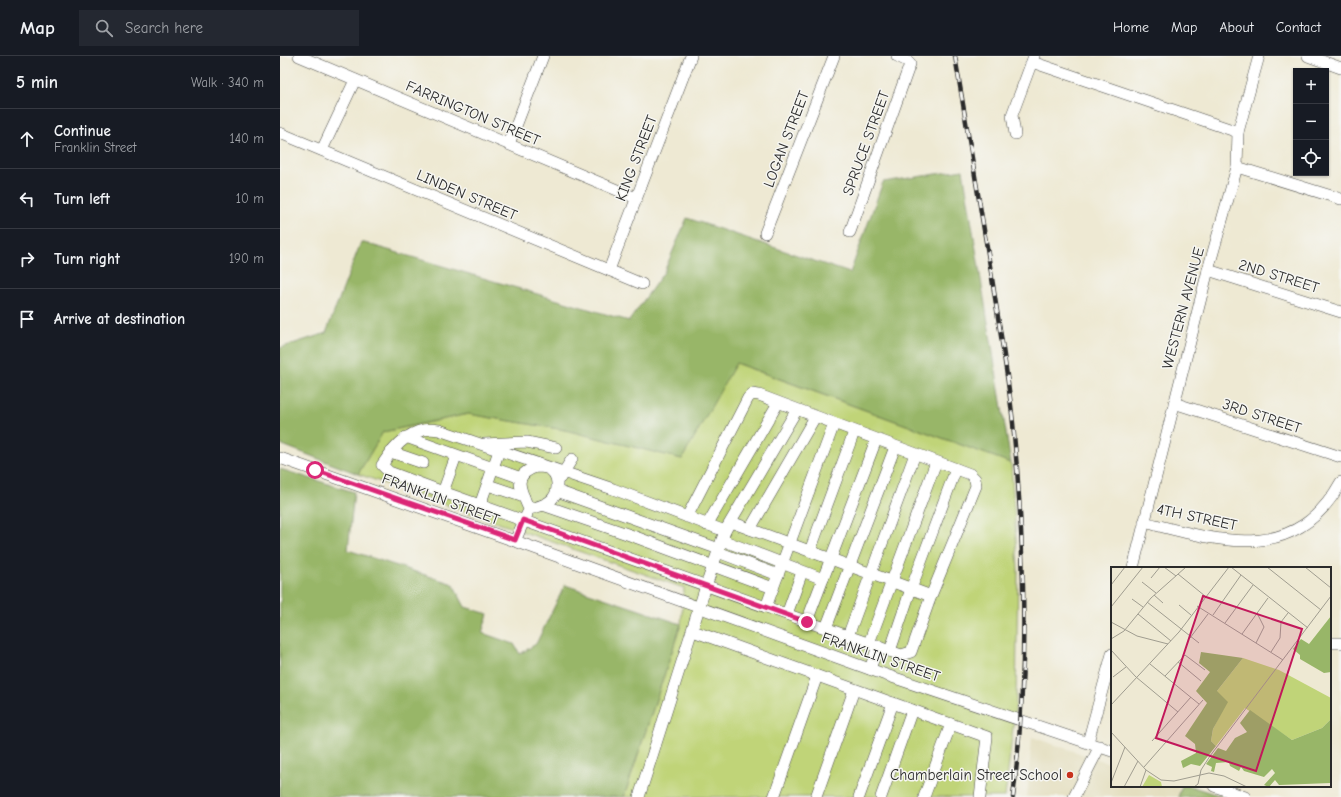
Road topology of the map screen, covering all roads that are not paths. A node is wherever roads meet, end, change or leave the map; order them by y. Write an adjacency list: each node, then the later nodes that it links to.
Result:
1 (299, 56): 10 (street, FARRINGTON STREET)
2 (543, 56): 14 (street)
3 (691, 56): 17 (street, KING STREET)
4 (834, 56): 20 (street, LOGAN STREET)
5 (897, 56): 19 (street, SPRUCE STREET)
6 (1259, 56): 11 (street, WESTERN AVENUE)
7 (1308, 56): 9 (street)
8 (1033, 59): 11 (street); 13 (street)
9 (1341, 68)
10 (355, 80): 14 (street, FARRINGTON STREET); 15 (street)
11 (1238, 132): 16 (street, WESTERN AVENUE)
12 (280, 133): 15 (street, LINDEN STREET)
13 (1016, 134)
14 (509, 144): 17 (street, FARRINGTON STREET)
15 (322, 150): 21 (street, LINDEN STREET)
16 (1237, 167): 18 (street); 22 (street, WESTERN AVENUE)
17 (636, 198): 21 (street, KING STREET)
18 (1341, 199)
19 (850, 232)
20 (765, 233)
21 (609, 270): 23 (street, LINDEN STREET)
22 (1208, 270): 24 (street, 2ND STREET); 26 (street, WESTERN AVENUE)
23 (642, 284)
24 (1341, 312)
25 (778, 403): 27 (street); 57 (street); 60 (street)
26 (1174, 403): 39 (street, 3RD STREET); 59 (street, WESTERN AVENUE)
27 (796, 411): 28 (street); 62 (street)
28 (815, 417): 29 (street); 61 (street)
29 (834, 424): 30 (street); 64 (street)
30 (854, 432): 32 (street); 65 (street)
31 (406, 437): 34 (street); 36 (street); 38 (street)
32 (876, 440): 33 (street); 66 (street)
33 (895, 446): 37 (street); 68 (street)
34 (500, 447): 35 (street); 44 (street); 45 (street)
35 (556, 448)
36 (391, 452): 43 (street); 52 (street)
37 (915, 454): 42 (street); 72 (street)
38 (456, 456): 45 (street); 52 (street)
39 (1341, 457)
40 (280, 458): 63 (street, FRANKLIN STREET)
41 (572, 459): 47 (street)
42 (936, 462): 46 (street); 74 (street)
43 (423, 463)
44 (546, 468): 47 (street); 48 (street); 51 (street)
45 (494, 469): 48 (street); 50 (street)
46 (956, 469): 77 (street); 78 (street)
47 (562, 473): 51 (street); 57 (street)
48 (521, 478): 53 (street)
49 (1341, 482): 59 (street, 4TH STREET)
50 (488, 485): 53 (street); 54 (street)
51 (558, 488): 55 (street); 62 (street)
52 (443, 492): 54 (street)
53 (524, 497): 56 (street)
54 (480, 505): 58 (street)
55 (542, 505): 56 (street); 67 (street)
56 (529, 509): 58 (street)
57 (687, 517): 60 (street)
58 (523, 520): 63 (street); 75 (street)
59 (1144, 522): 69 (street, WESTERN AVENUE)
60 (707, 525): 62 (street)
61 (750, 529): 62 (street); 64 (street)
62 (723, 539): 67 (street); 70 (street)
63 (515, 540): 80 (street, FRANKLIN STREET)
64 (790, 544): 65 (street); 70 (street)
65 (810, 552): 66 (street)
66 (831, 559): 68 (street); 73 (street)
67 (713, 566): 75 (street); 76 (street)
68 (850, 566): 72 (street); 83 (street)
69 (1133, 567)
70 (780, 570): 71 (street); 76 (street)
71 (802, 572): 73 (street); 81 (street)
72 (871, 574): 74 (street); 85 (street)
73 (823, 580): 82 (street)
74 (892, 582): 77 (street); 86 (street)
75 (706, 586): 79 (street); 80 (street)
76 (773, 588): 79 (street)
77 (910, 589): 78 (street); 87 (street)
78 (931, 596): 87 (street)
79 (766, 607): 81 (street)
80 (700, 608): 84 (street); 89 (street, FRANKLIN STREET)
81 (787, 614): 82 (street)
82 (807, 622): 83 (street)
83 (826, 628): 85 (street)
84 (693, 631): 90 (street); 99 (street)
85 (848, 636): 86 (street)
86 (873, 645): 87 (street); 89 (street)
87 (890, 651)
88 (1111, 658): 95 (street)
89 (870, 669): 95 (street, FRANKLIN STREET)
90 (818, 676): 91 (street); 100 (street)
91 (854, 690): 92 (street); 101 (street)
92 (893, 703): 93 (street); 102 (street)
93 (912, 710): 94 (street); 103 (street)
94 (951, 724): 104 (street); 105 (street)
95 (1088, 742): 96 (street, FRANKLIN STREET)
96 (1100, 746): 97 (street, FRANKLIN STREET); 106 (street)
97 (1111, 750)
98 (1217, 787): 107 (street)
99 (639, 797)
100 (774, 797)
101 (816, 797)
102 (859, 797)
103 (881, 797)
104 (924, 797)
105 (980, 797)
106 (1074, 797)
107 (1245, 797)

